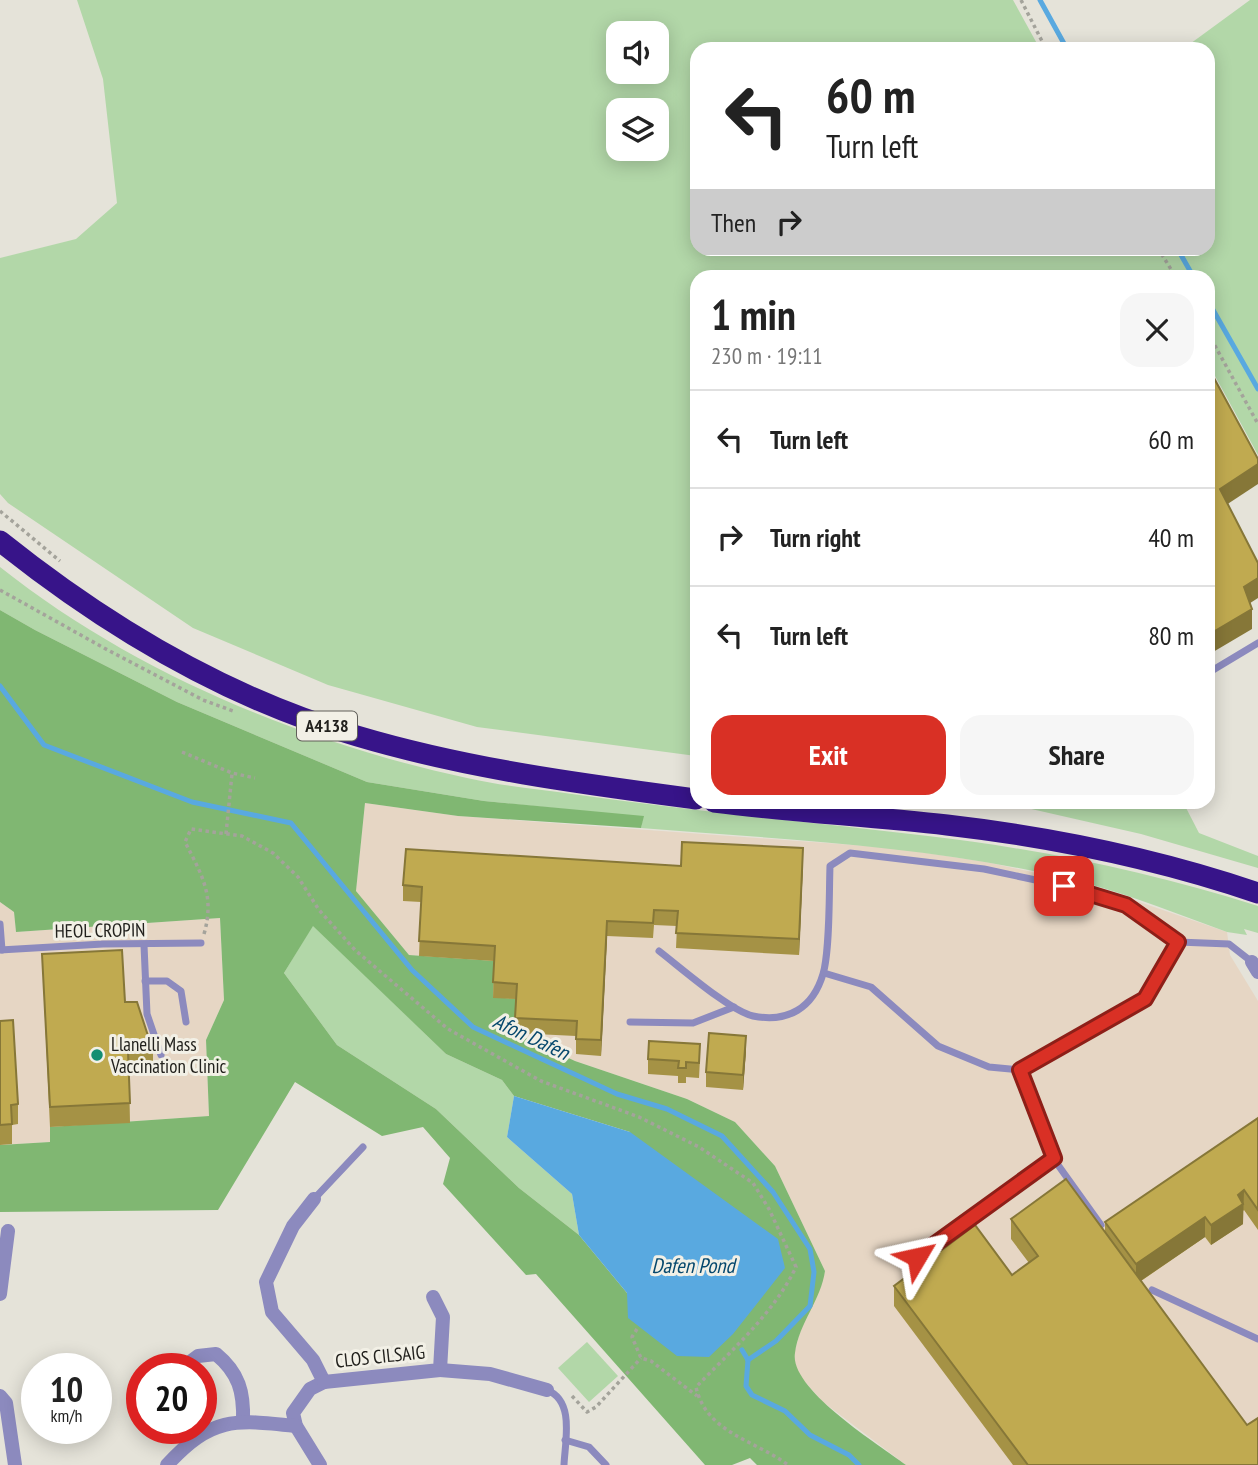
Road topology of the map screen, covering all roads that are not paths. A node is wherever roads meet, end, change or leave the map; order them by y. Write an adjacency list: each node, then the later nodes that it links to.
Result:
1 (0, 541): 4 (highway, A4138)
2 (1258, 643): 3 (lane)
3 (1215, 669)
4 (690, 798)
5 (786, 809): 6 (highway)
6 (1258, 893)
7 (0, 923): 11 (lane)
8 (1178, 942): 13 (lane); 14 (lane); 20 (lane)
9 (201, 943): 10 (lane, HEOL CROPIN)
10 (144, 945): 11 (lane, HEOL CROPIN); 15 (lane)
11 (1, 950)
12 (659, 951): 16 (lane)
13 (1255, 967)
14 (824, 973): 16 (lane); 20 (lane)
15 (145, 981): 17 (lane); 19 (lane)
16 (734, 1007): 18 (lane)
17 (186, 1022)
18 (630, 1022)
19 (161, 1055)
20 (1020, 1070): 22 (lane)
21 (363, 1146): 23 (lane)
22 (1054, 1158): 24 (lane); 26 (lane)
23 (314, 1199): 33 (street, CLOS CILSAIG)
24 (1101, 1225)
25 (8, 1231): 28 (street)
26 (917, 1257)
27 (1152, 1290): 30 (lane)
28 (0, 1294)
29 (433, 1297): 32 (street, CLOS CILSAIG)
30 (1258, 1339)
31 (217, 1355): 36 (street)
32 (440, 1370): 33 (street, CLOS CILSAIG); 34 (street, CLOS CILSAIG)
33 (324, 1381): 37 (street, CLOS CILSAIG)
34 (547, 1390): 38 (lane, CLOS CILSAIG)
35 (0, 1396): 39 (street)
36 (243, 1421): 37 (street); 40 (street)
37 (296, 1426): 41 (street)
38 (565, 1440): 42 (lane, CLOS CILSAIG); 43 (lane)
39 (15, 1465)
40 (167, 1465)
41 (320, 1465)
42 (564, 1465)
43 (606, 1465)

